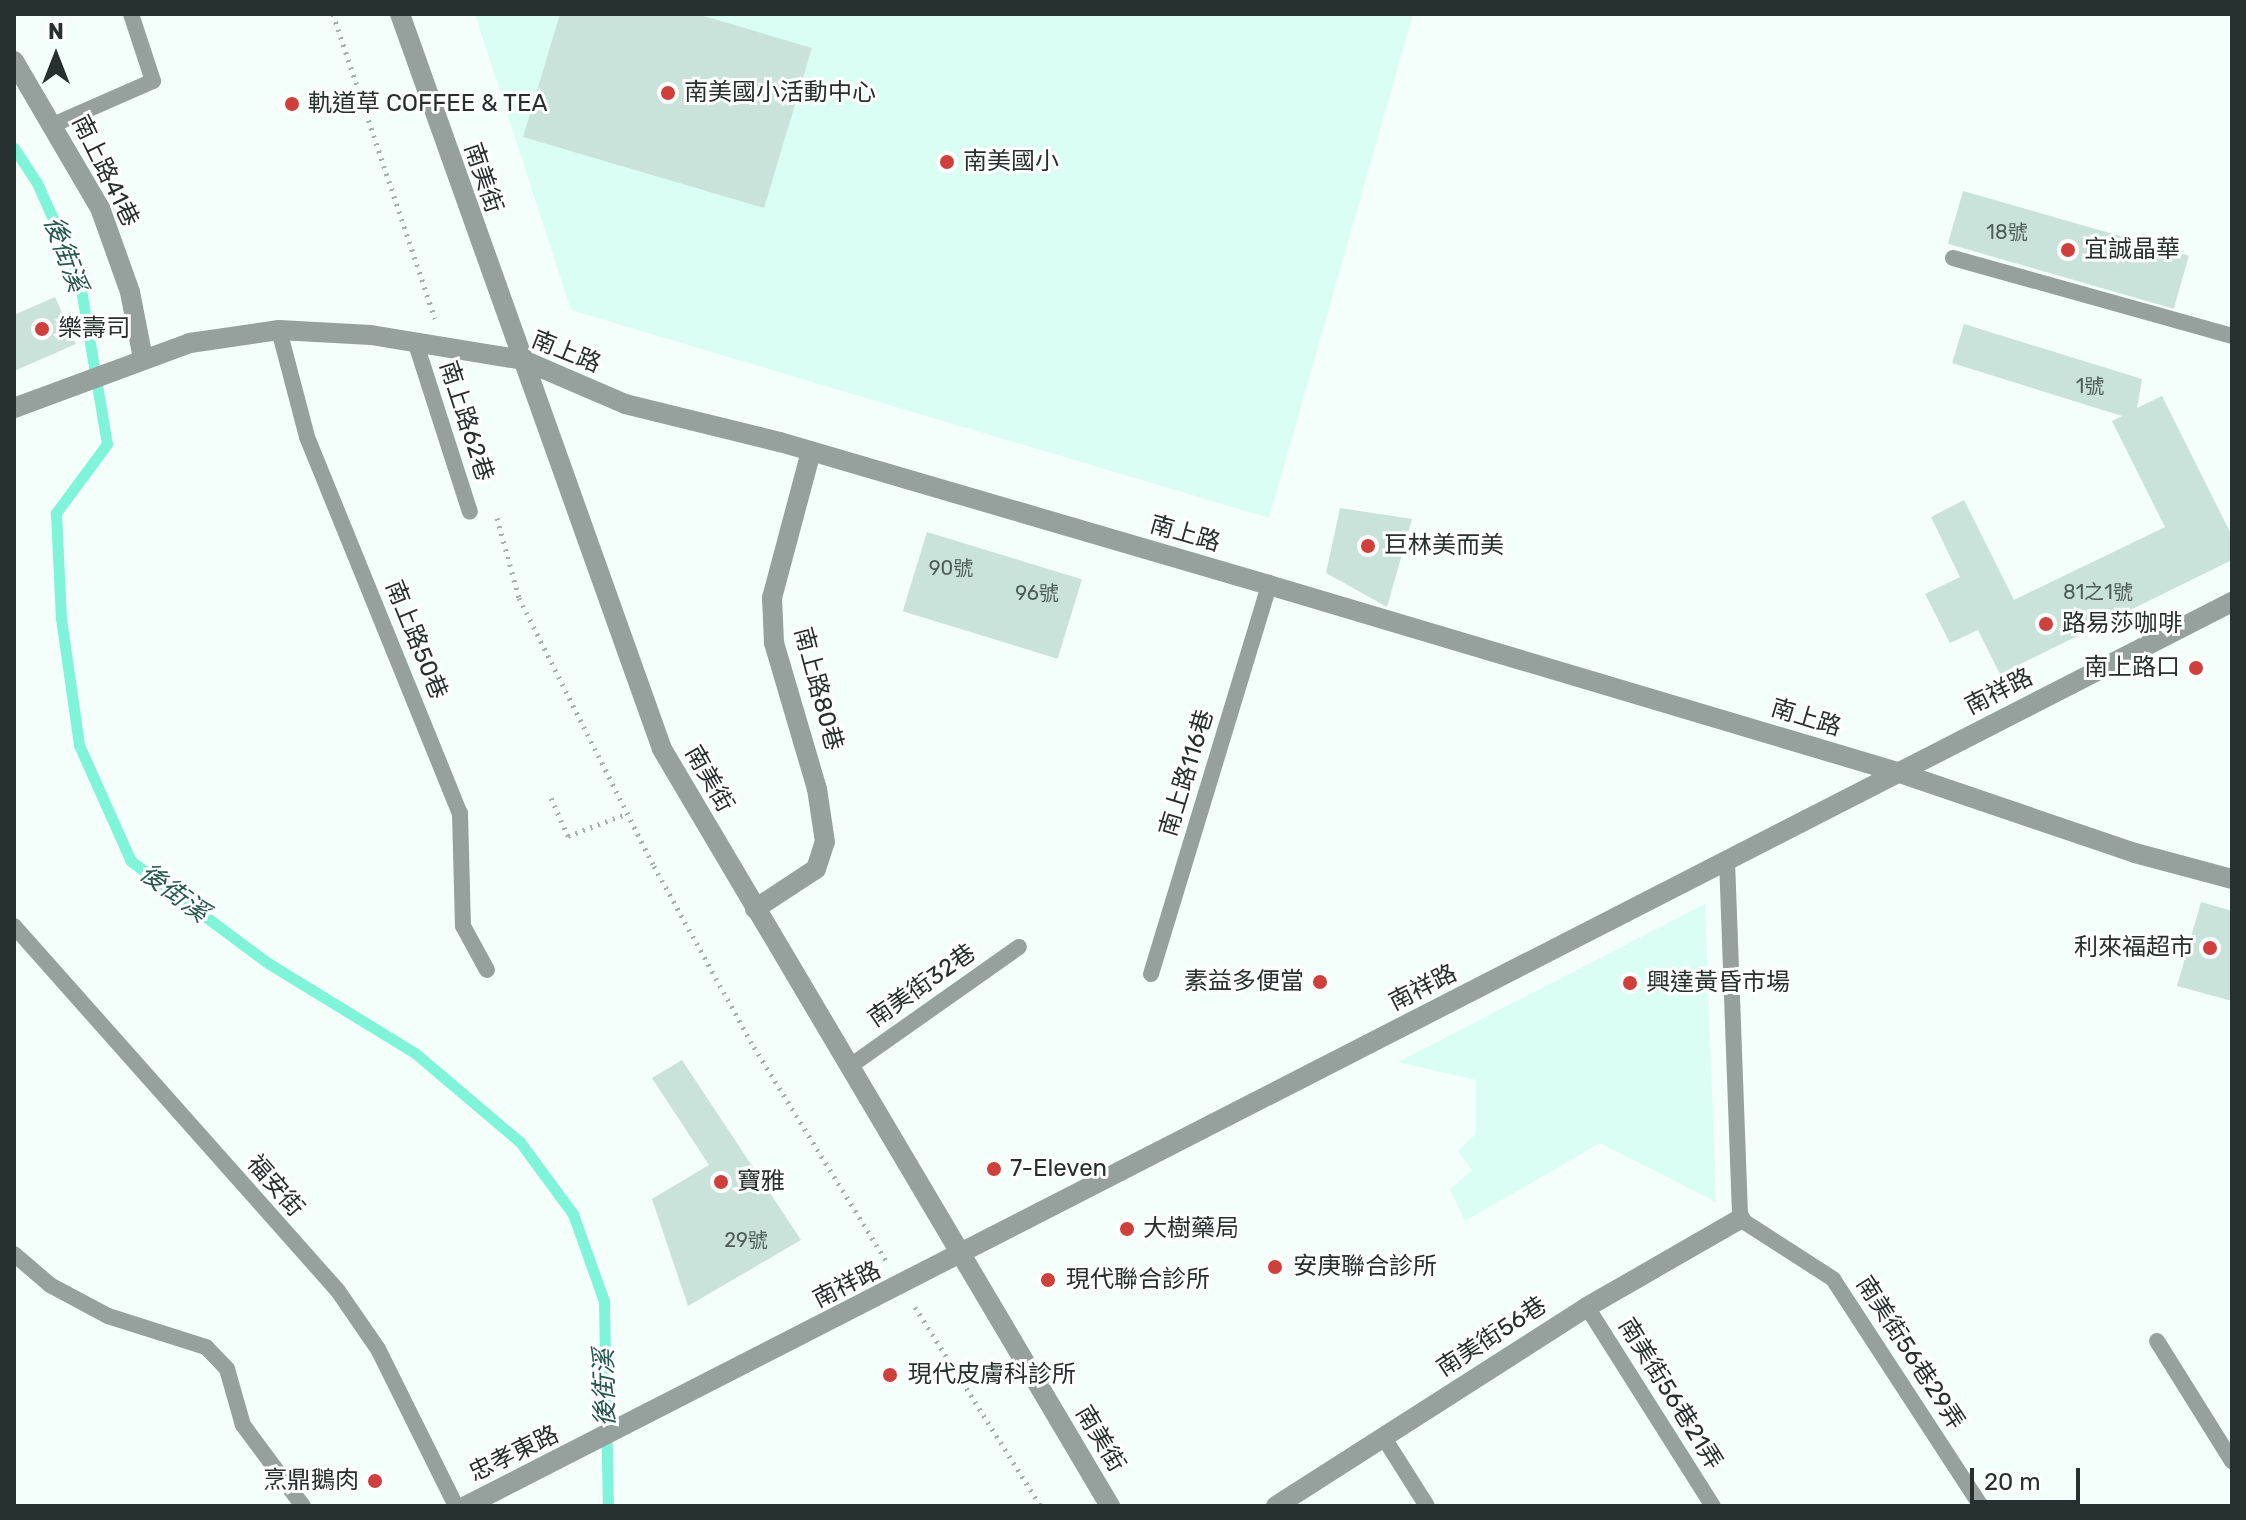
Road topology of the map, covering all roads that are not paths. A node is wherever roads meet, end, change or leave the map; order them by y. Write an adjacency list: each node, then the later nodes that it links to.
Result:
1 (131, 14): 4 (lane)
2 (400, 14): 10 (street, 南美街)
3 (15, 63): 4 (street, 南上路41巷)
4 (55, 124): 9 (street, 南上路41巷)
5 (1953, 258): 7 (lane)
6 (279, 330): 8 (street, 南上路); 9 (street, 南上路); 22 (lane, 南上路50巷)
7 (2232, 336)
8 (416, 344): 10 (street, 南上路); 13 (lane, 南上路62巷)
9 (143, 358): 11 (street, 南上路)
10 (523, 360): 12 (street, 南上路); 19 (street, 南美街)
11 (14, 408)
12 (811, 451): 14 (street, 南上路); 19 (street, 南上路80巷)
13 (470, 512)
14 (1269, 585): 16 (street, 南上路); 23 (lane, 南上路116巷)
15 (2232, 602): 16 (street, 南祥路)
16 (1897, 772): 17 (street, 南祥路); 18 (street, 南上路)
17 (1727, 860): 25 (lane); 27 (street, 南祥路)
18 (2232, 879)
19 (755, 909): 24 (street, 南美街)
20 (14, 926): 34 (lane, 福安街)
21 (1019, 947): 24 (lane, 南美街32巷)
22 (487, 970)
23 (1151, 974)
24 (853, 1064): 27 (street, 南美街)
25 (1740, 1219): 28 (street, 南美街56巷); 40 (lane, 南美街56巷29弄)
26 (14, 1254): 33 (lane)
27 (959, 1256): 31 (street, 南祥路); 36 (street, 南美街)
28 (1587, 1307): 30 (street, 南美街56巷); 39 (lane, 南美街56巷21弄)
29 (2157, 1341): 32 (lane)
30 (1384, 1438): 37 (street, 南美街56巷); 38 (lane)
31 (584, 1448): 35 (street, 忠孝東路)
32 (2232, 1461)
33 (303, 1506)
34 (456, 1506)
35 (466, 1506)
36 (1110, 1506)
37 (1276, 1506)
38 (1427, 1506)
39 (1713, 1506)
40 (1981, 1506)

